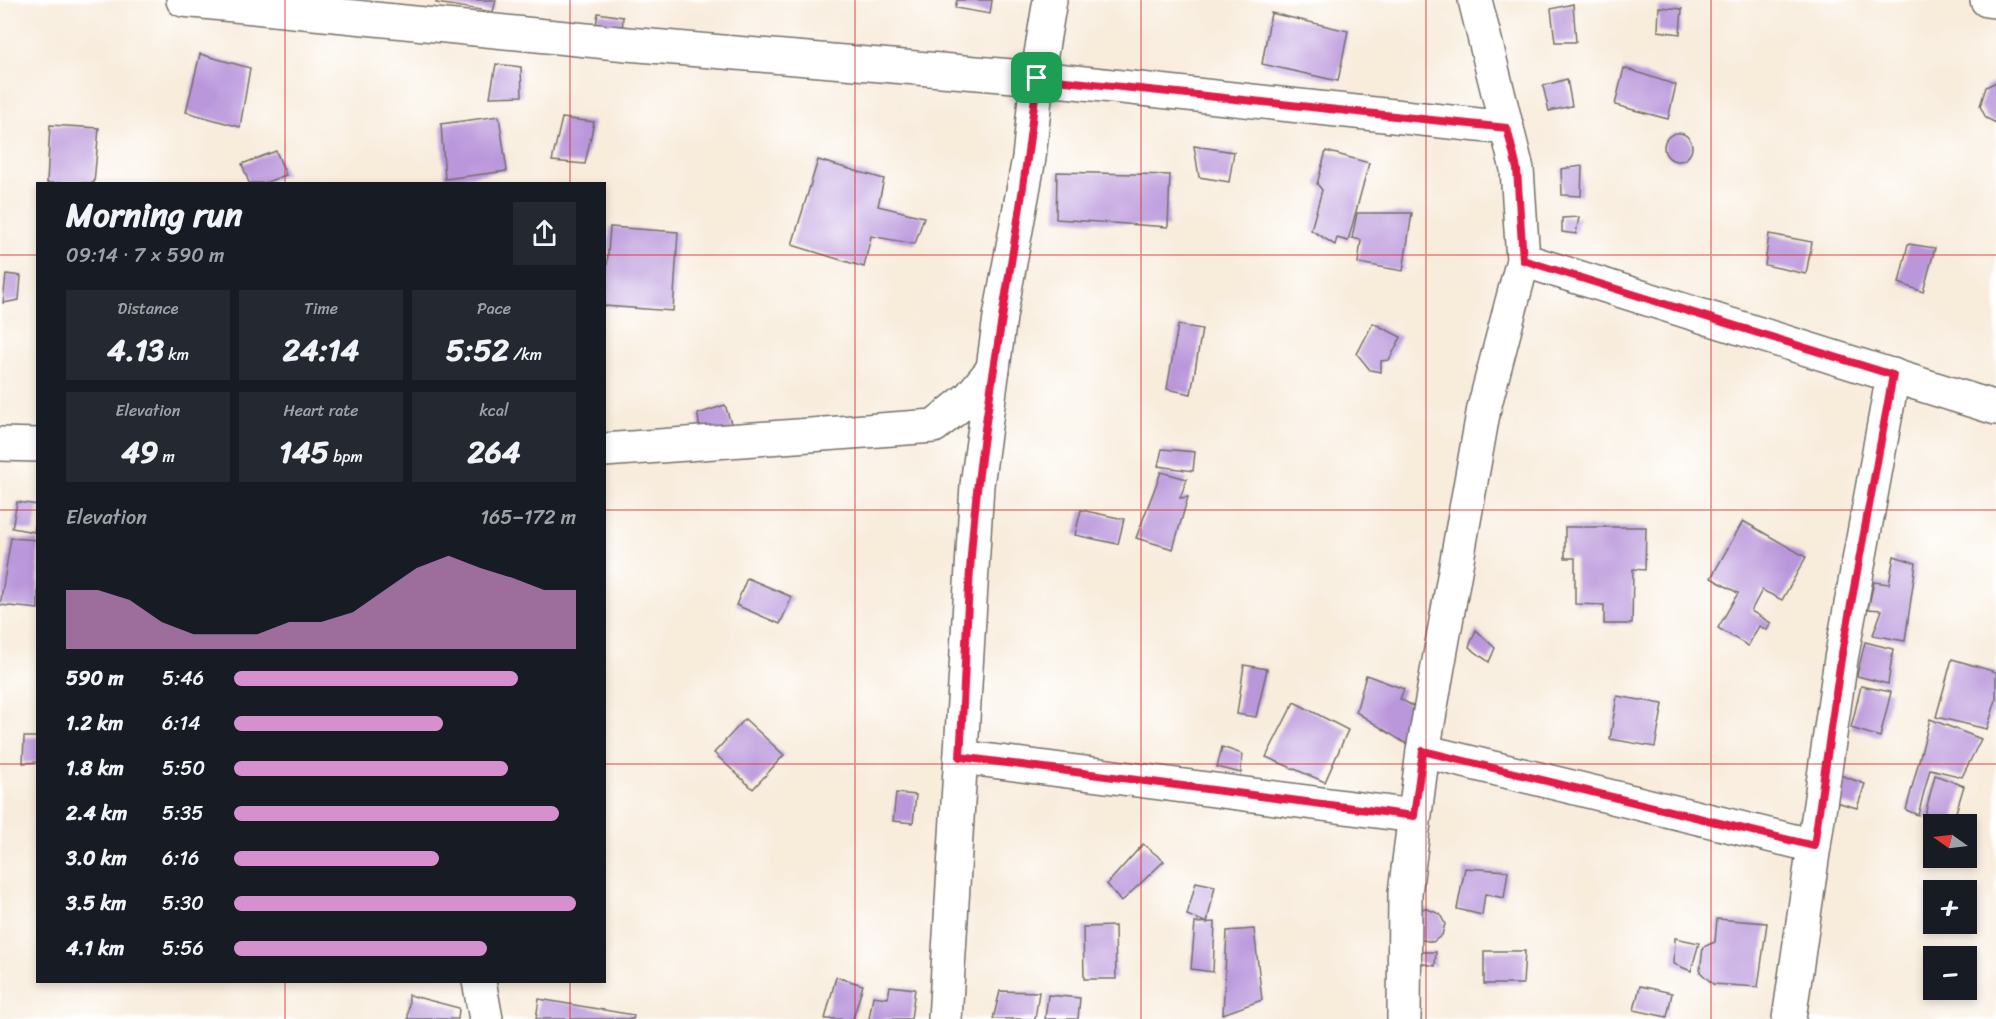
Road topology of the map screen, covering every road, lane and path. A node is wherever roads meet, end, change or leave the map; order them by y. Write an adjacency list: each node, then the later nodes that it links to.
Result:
1 (183, 0): 6 (street)
2 (1050, 0): 6 (street)
3 (1475, 0): 7 (street)
4 (1987, 0): 5 (street)
5 (1996, 1)
6 (1037, 78): 7 (street); 9 (street)
7 (1507, 128): 8 (street)
8 (1523, 260): 10 (street); 15 (street)
9 (993, 369): 14 (street); 16 (street)
10 (1893, 375): 11 (street); 18 (street)
11 (1996, 408)
12 (0, 444): 13 (street)
13 (36, 445)
14 (606, 450)
15 (1423, 751): 17 (street); 18 (street)
16 (960, 757): 17 (street); 21 (street)
17 (1414, 816): 22 (street)
18 (1814, 846): 23 (street)
19 (479, 983): 20 (street)
20 (486, 1019)
21 (945, 1019)
22 (1404, 1019)
23 (1789, 1019)

